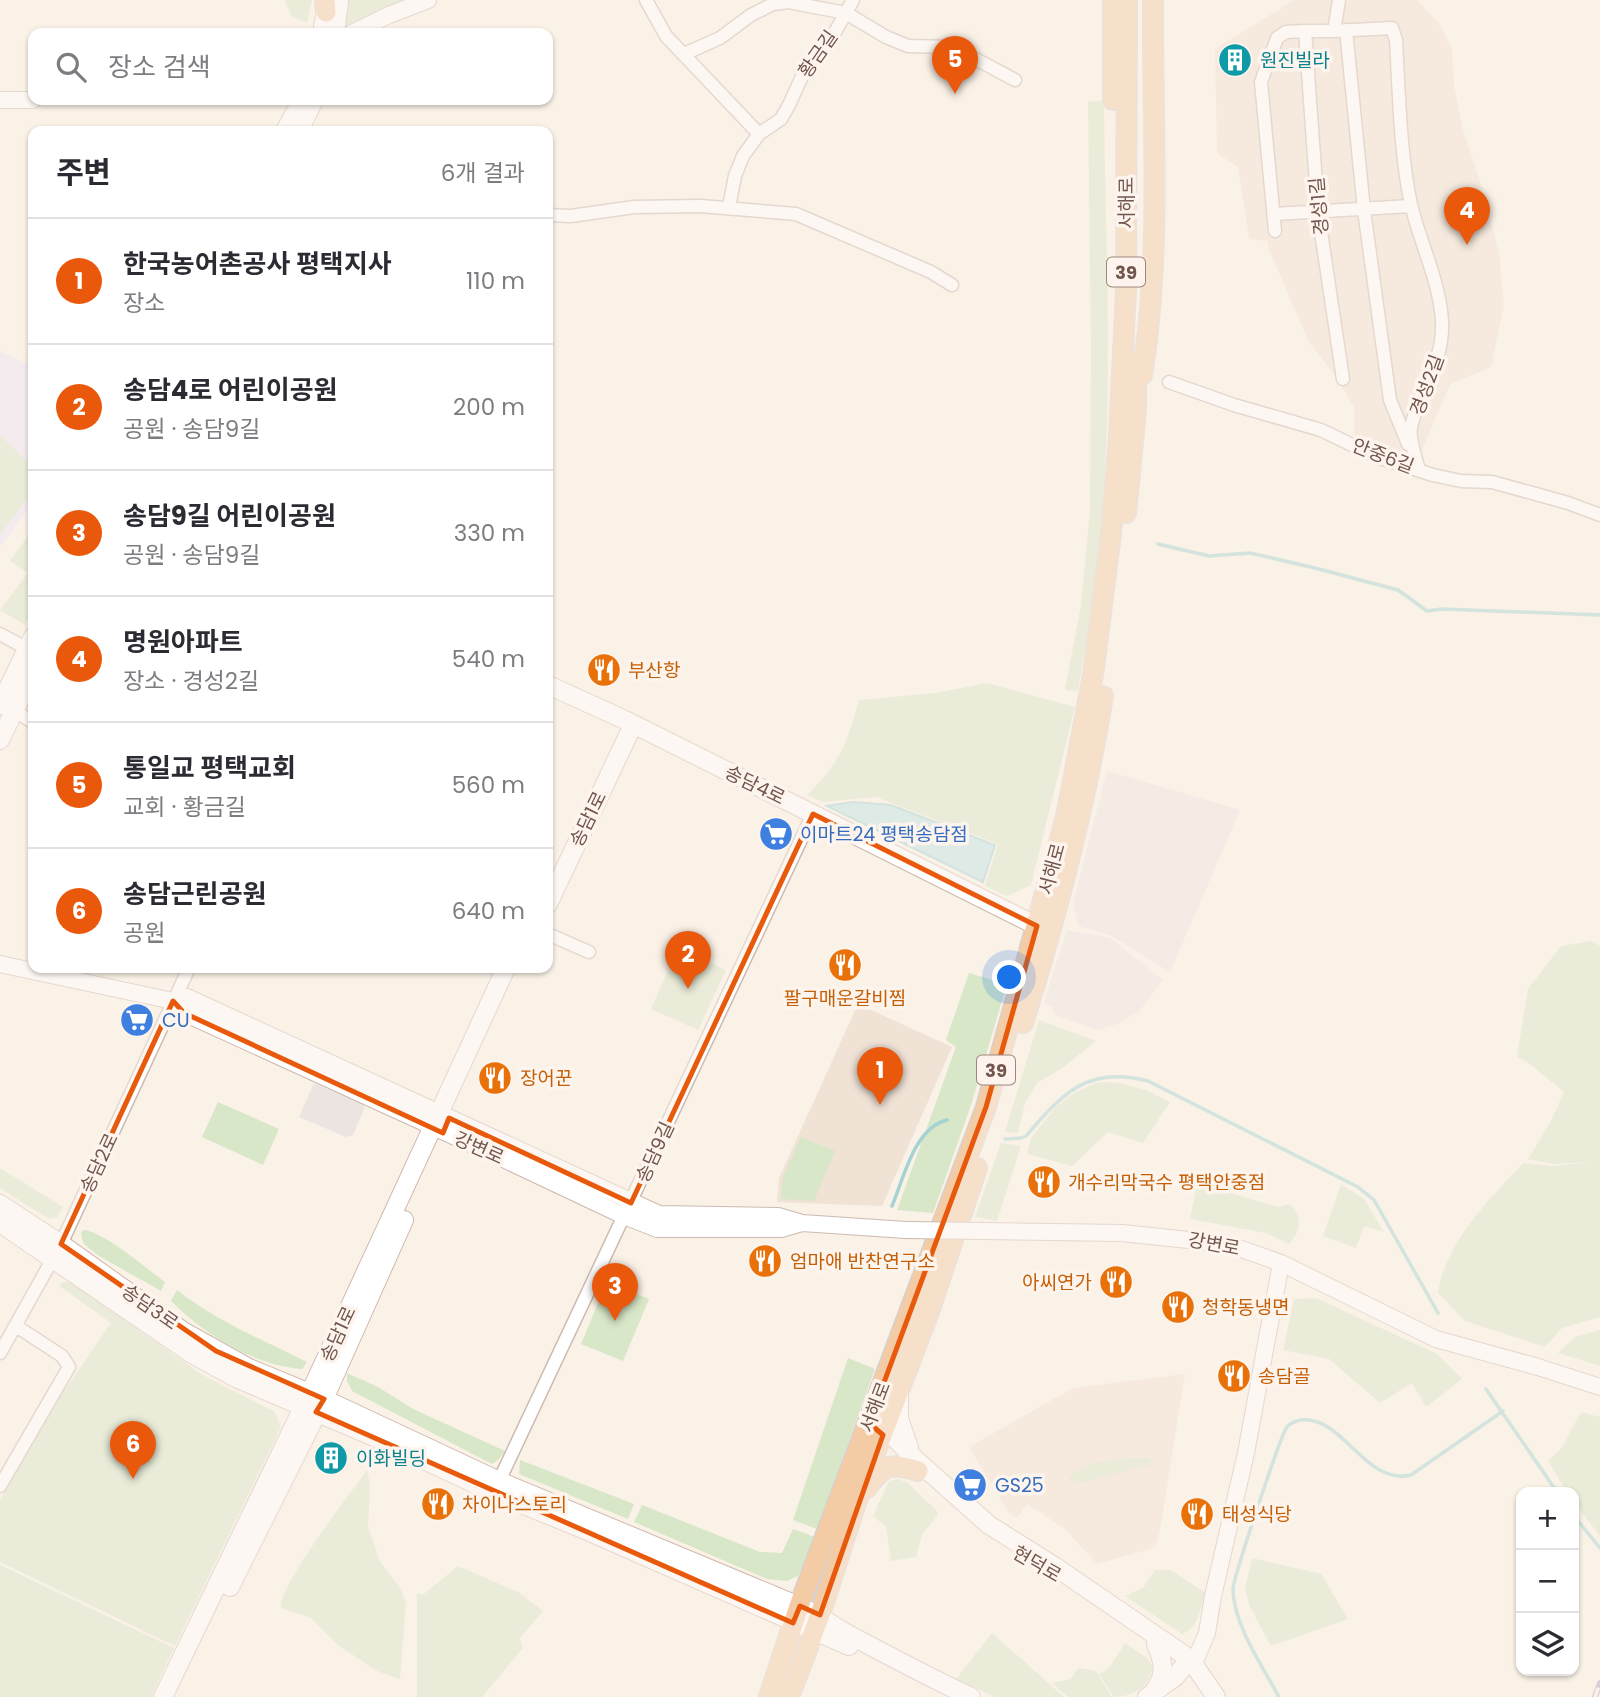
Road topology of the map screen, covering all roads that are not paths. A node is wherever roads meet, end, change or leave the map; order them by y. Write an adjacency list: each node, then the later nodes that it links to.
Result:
1 (428, 0): 13 (street)
2 (646, 0): 16 (street)
3 (853, 0): 10 (street)
4 (1113, 0): 37 (main road)
5 (1127, 0): 22 (main road, 서해로 / 39)
6 (1140, 0): 22 (main road, 서해로 / 39)
7 (1153, 0): 36 (main road)
8 (1339, 0): 14 (street)
9 (330, 3): 11 (main road); 12 (main road)
10 (846, 13): 16 (street); 17 (street, 황금길); 25 (street, 황금길)
11 (323, 28)
12 (334, 28)
13 (362, 28)
14 (1340, 30): 15 (street); 26 (street, 경성2길); 28 (street, 경성2길)
15 (1305, 31): 29 (street, 경성1길); 31 (street)
16 (684, 54): 25 (street)
17 (1015, 80)
18 (0, 100): 19 (street)
19 (28, 100)
20 (299, 105): 23 (main road)
21 (312, 105): 24 (main road)
22 (1132, 106): 36 (main road, 서해로 / 39); 37 (main road, 서해로 / 39)
23 (288, 126)
24 (301, 126)
25 (759, 134): 27 (street, 황금길)
26 (1411, 206): 28 (street); 38 (street, 경성2길)
27 (729, 207): 30 (street); 33 (street)
28 (1364, 209): 29 (street); 38 (street, 경성2길)
29 (1318, 212): 31 (street); 34 (street, 경성1길)
30 (553, 215)
31 (1274, 215): 32 (street)
32 (1275, 231)
33 (952, 285)
34 (1343, 379)
35 (1169, 382): 38 (street, 안중6길)
36 (1136, 411): 72 (main road, 서해로 / 39)
37 (1119, 437): 53 (main road, 서해로 / 39)
38 (1419, 470): 39 (street, 안중6길)
39 (1600, 516)
40 (0, 634): 41 (street)
41 (28, 645)
42 (28, 654): 46 (main road)
43 (28, 679): 46 (main road)
44 (553, 688): 48 (main road, 송담4로)
45 (553, 697): 48 (main road, 송담4로)
46 (7, 708): 47 (street); 49 (main road)
47 (28, 719)
48 (626, 726): 50 (main road, 송담4로); 51 (main road, 송담1로); 52 (main road, 송담1로)
49 (0, 740)
50 (811, 818): 53 (main road, 송담4로); 65 (street, 송담9길)
51 (553, 869)
52 (553, 893)
53 (1035, 932): 74 (main road, 서해로 / 39)
54 (553, 936): 55 (street)
55 (589, 952)
56 (0, 964): 57 (street, 강변로)
57 (28, 970)
58 (42, 973): 62 (street, 강변로)
59 (187, 973): 62 (street, 송담2로)
60 (504, 973): 63 (main road, 송담1로)
61 (516, 973): 63 (main road, 송담1로)
62 (173, 1001): 63 (street, 강변로); 67 (street, 송담2로)
63 (442, 1123): 65 (street, 강변로); 73 (main road, 송담1로)
64 (0, 1204): 67 (main road, 송담3로)
65 (628, 1209): 68 (street, 강변로, bridge); 76 (street, 송담9길)
66 (0, 1223): 67 (main road, 송담3로)
67 (58, 1251): 69 (street, 송담2로); 73 (main road, 송담3로)
68 (1281, 1263): 71 (street, 강변로); 82 (street)
69 (16, 1326): 70 (street, 송담2로); 77 (street)
70 (0, 1353)
71 (1600, 1387)
72 (899, 1392): 74 (main road, 서해로 / 39); 75 (main road)
73 (313, 1403): 76 (main road); 79 (main road); 84 (main road, 송담1로); 85 (main road, 송담1로)
74 (877, 1425): 75 (main road, 현덕로); 78 (main road, 서해로 / 39); 79 (main road, 서해로 / 39)
75 (917, 1465): 78 (main road); 81 (main road, 현덕로); 82 (main road, 현덕로)
76 (499, 1481): 79 (main road)
77 (0, 1486)
78 (856, 1503): 80 (main road, 서해로 / 39)
79 (796, 1614): 80 (main road); 86 (main road, 서해로 / 39)
80 (817, 1623): 87 (main road, 서해로 / 39); 88 (main road); 89 (main road)
81 (1156, 1644): 82 (main road, 현덕로); 83 (main road)
82 (1189, 1665): 83 (main road); 90 (main road, 현덕로)
83 (1152, 1695)
84 (163, 1697)
85 (176, 1697)
86 (769, 1697)
87 (789, 1697)
88 (958, 1697)
89 (971, 1697)
90 (1214, 1697)

